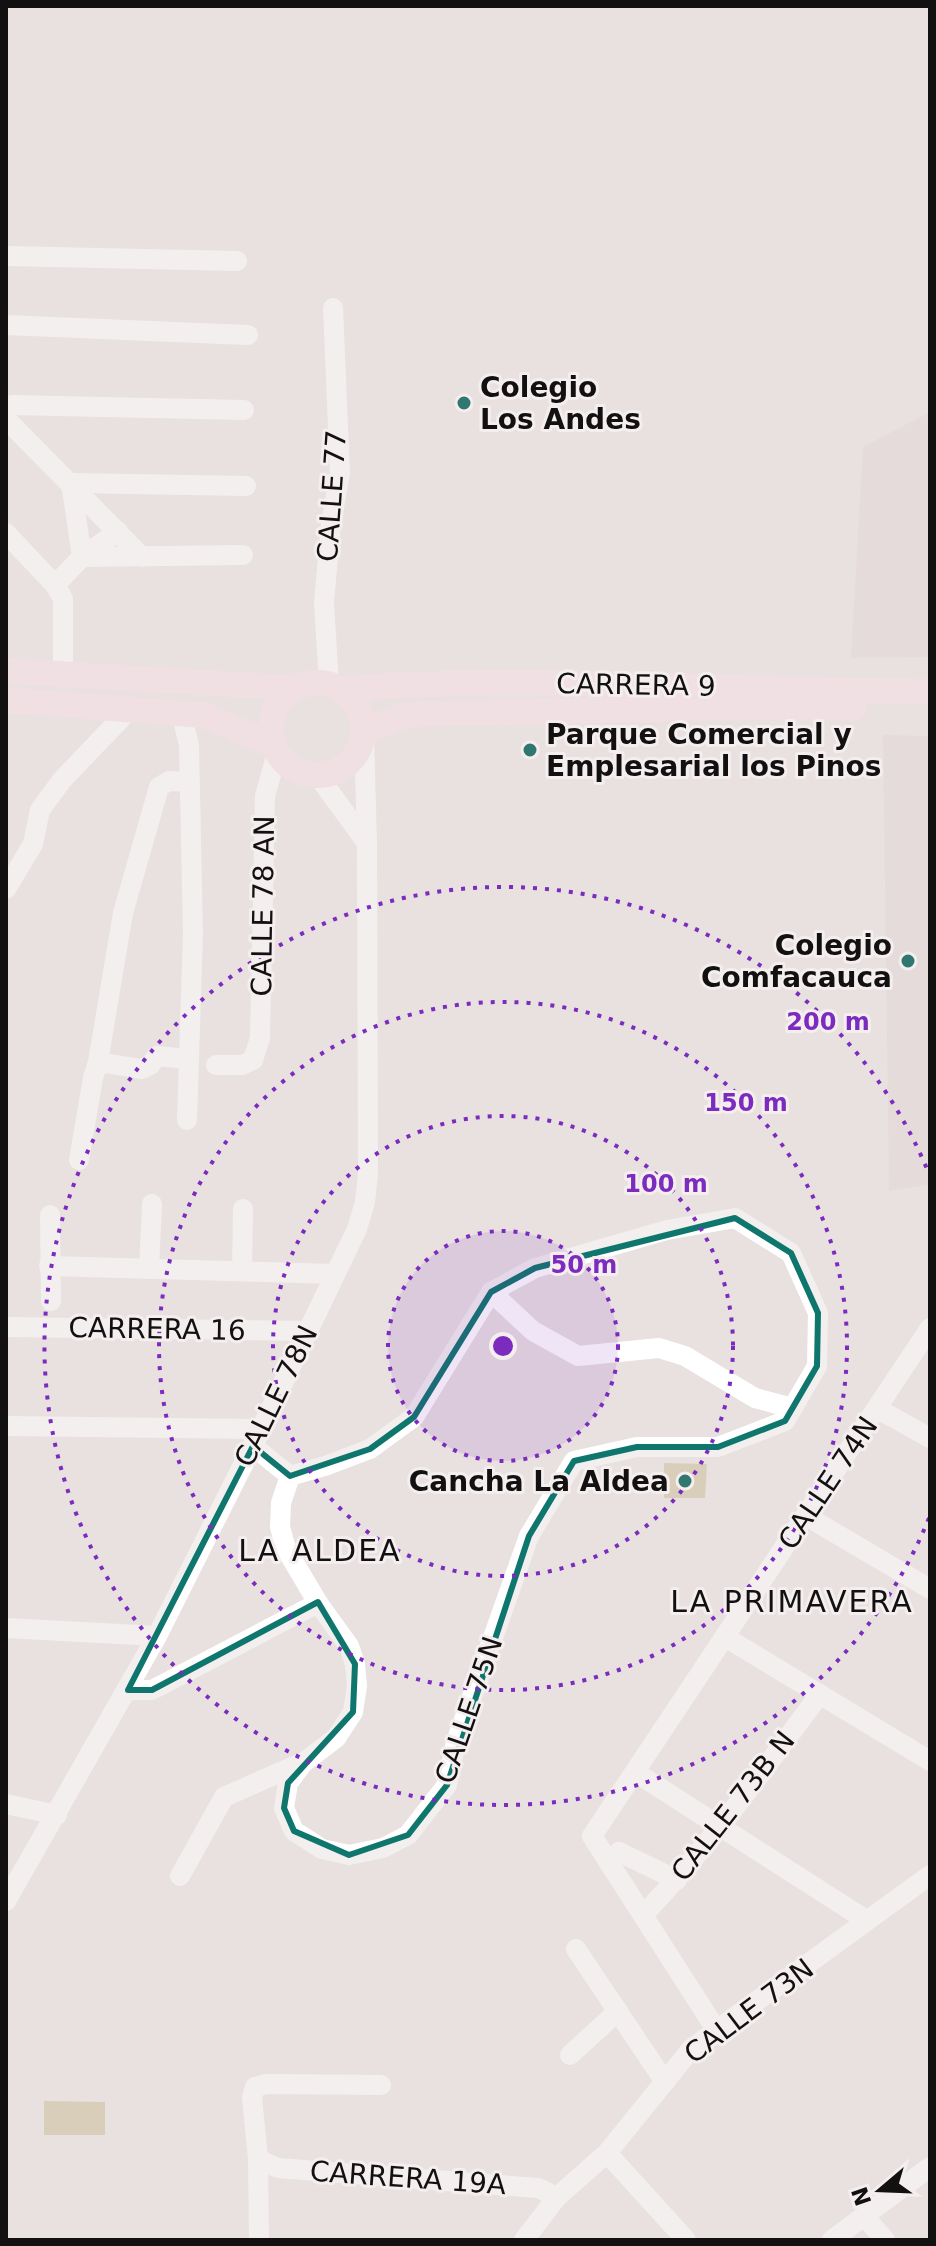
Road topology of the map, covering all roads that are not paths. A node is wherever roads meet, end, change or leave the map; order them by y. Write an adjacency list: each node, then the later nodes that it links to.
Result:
1 (6, 256): 2 (street)
2 (237, 261)
3 (333, 308): 19 (street, CALLE 77)
4 (6, 325): 5 (street)
5 (248, 335)
6 (6, 407): 7 (street)
7 (244, 410)
8 (6, 419): 9 (street)
9 (71, 483): 10 (street); 11 (street); 14 (street)
10 (246, 486)
11 (118, 531): 14 (street); 15 (street)
12 (6, 533): 16 (street)
13 (243, 555): 15 (street)
14 (82, 557): 15 (street); 16 (street)
15 (142, 557)
16 (55, 585): 18 (street)
17 (6, 671): 18 (main road)
18 (63, 674): 20 (main road)
19 (335, 687): 20 (main road); 21 (main road, CARRERA 9); 26 (main road)
20 (295, 688): 27 (main road)
21 (930, 692)
22 (6, 700): 23 (main road)
23 (131, 708): 25 (main road); 31 (street)
24 (930, 709): 26 (main road, CARRERA 9)
25 (181, 712): 27 (main road); 29 (street)
26 (364, 734): 28 (main road); 30 (street, CALLE 78N)
27 (276, 749): 28 (main road); 34 (street, CALLE 78 AN)
28 (318, 776): 30 (street)
29 (189, 782): 32 (street); 33 (street)
30 (367, 843): 43 (street, CALLE 78N)
31 (6, 889)
32 (188, 1059): 33 (street); 35 (street)
33 (98, 1062): 36 (street)
34 (216, 1065)
35 (187, 1120)
36 (79, 1160)
37 (152, 1204): 41 (street)
38 (243, 1209): 42 (street)
39 (50, 1215): 40 (street)
40 (49, 1266): 41 (street); 45 (street)
41 (149, 1269): 42 (street)
42 (242, 1271): 43 (street)
43 (335, 1274): 48 (street, CALLE 78N)
44 (491, 1292): 49 (street); 49 (street, CALLE 75N); 54 (street)
45 (51, 1301)
46 (6, 1327): 48 (street, CARRERA 16)
47 (930, 1328): 50 (street, CALLE 74N)
48 (308, 1331): 52 (street, CALLE 78N)
49 (792, 1408): 64 (street, CALLE 75N)
50 (878, 1409): 53 (street); 55 (street, CALLE 74N)
51 (6, 1426): 52 (street)
52 (257, 1438): 54 (street); 59 (street, CALLE 78N)
53 (930, 1438)
54 (290, 1476): 57 (street, CALLE 75N)
55 (806, 1516): 56 (street); 60 (street, CALLE 74N)
56 (930, 1589)
57 (318, 1603): 61 (street); 64 (street, CALLE 75N)
58 (6, 1628): 59 (street)
59 (157, 1636): 61 (street, CALLE 78N)
60 (725, 1637): 62 (street); 65 (street, CALLE 74N)
61 (128, 1690): 67 (street, CALLE 78N)
62 (820, 1694): 63 (street); 68 (street, CALLE 73B N)
63 (930, 1761)
64 (303, 1763): 71 (street)
65 (635, 1772): 68 (street); 69 (street, CALLE 74N)
66 (6, 1804): 67 (street)
67 (57, 1815): 73 (street, CALLE 78N)
68 (720, 1827): 72 (street, CALLE 73B N); 75 (street)
69 (609, 1863): 72 (street); 74 (street)
70 (930, 1875): 75 (street, CALLE 73N)
71 (180, 1876)
72 (677, 1880): 74 (street, CALLE 73B N)
73 (6, 1901)
74 (643, 1915): 78 (street)
75 (866, 1920): 78 (street, CALLE 73N)
76 (576, 1949): 77 (street)
77 (618, 2011): 79 (street); 80 (street)
78 (717, 2031): 80 (street, CALLE 73N)
79 (570, 2055)
80 (665, 2082): 82 (street, CALLE 73N)
81 (381, 2085): 83 (street)
82 (607, 2153): 85 (street, CALLE 73N); 89 (street)
83 (258, 2159): 85 (street, CARRERA 19A); 87 (street)
84 (930, 2167): 86 (street)
85 (557, 2197): 88 (street, CALLE 73N)
86 (865, 2217): 90 (street); 91 (street)
87 (259, 2240)
88 (524, 2240)
89 (686, 2240)
90 (832, 2240)
91 (885, 2240)

